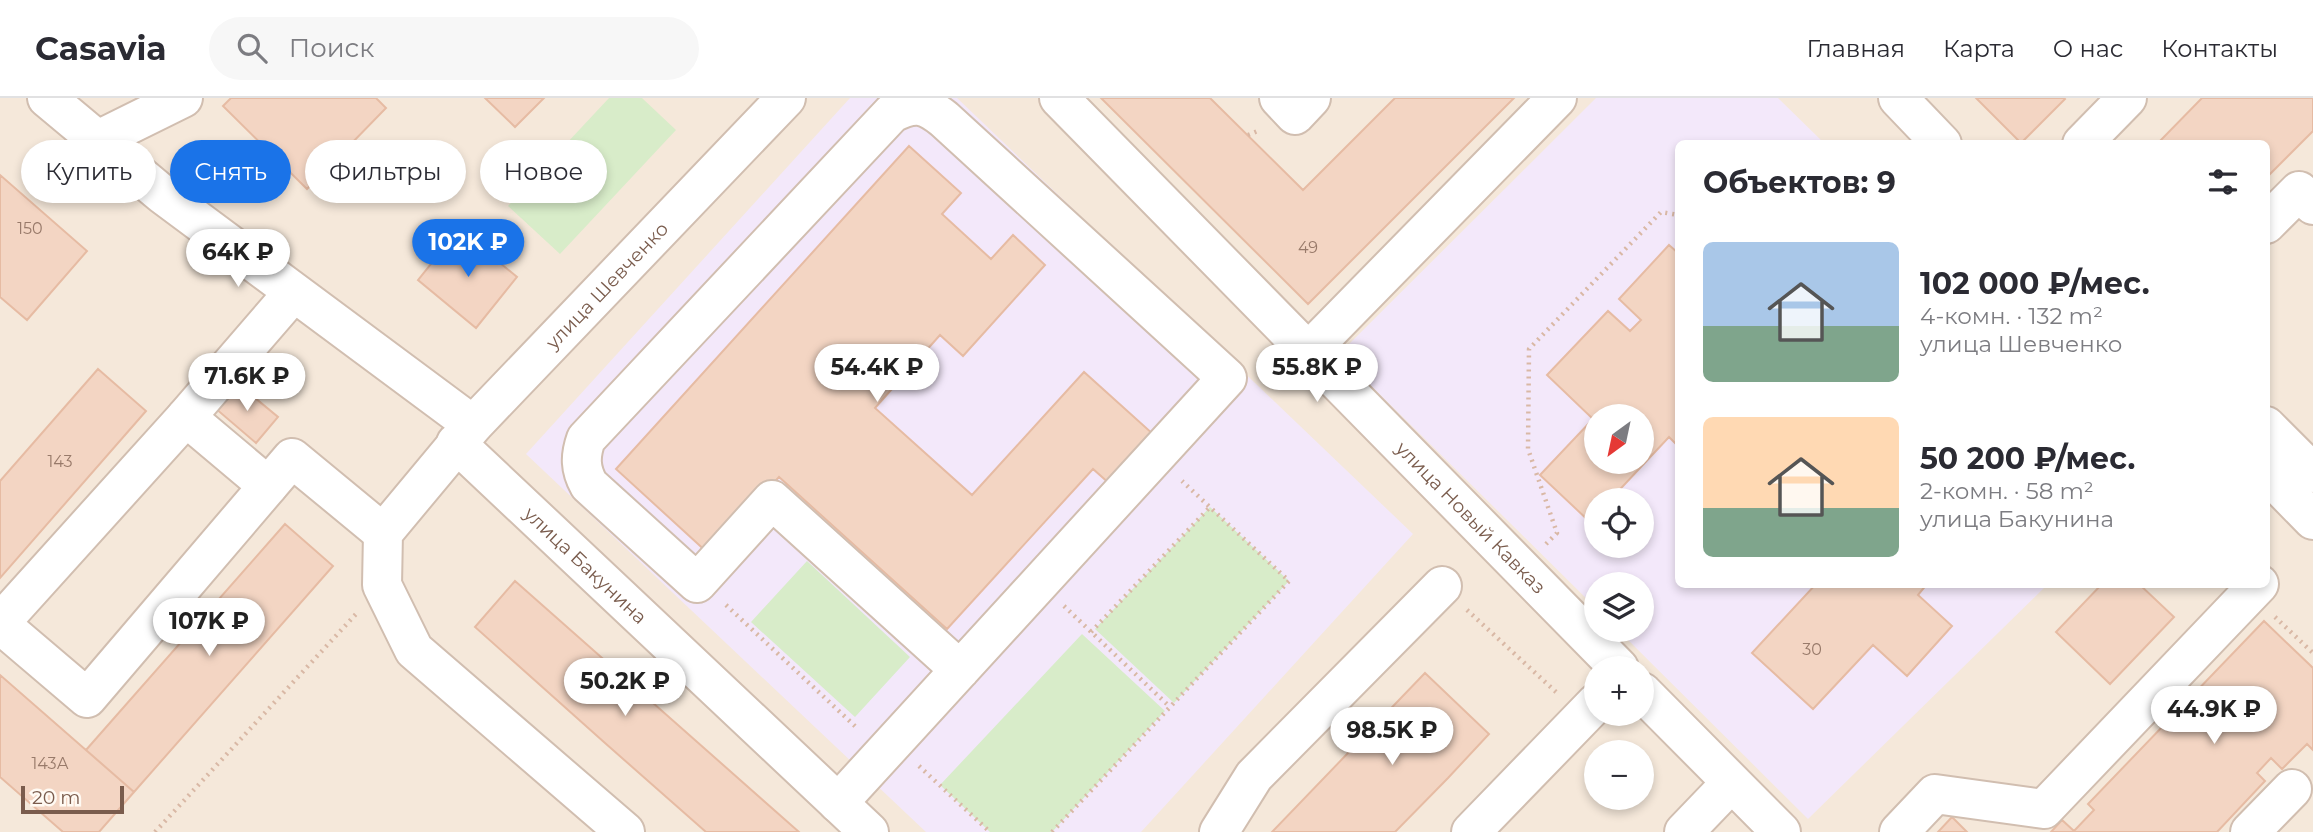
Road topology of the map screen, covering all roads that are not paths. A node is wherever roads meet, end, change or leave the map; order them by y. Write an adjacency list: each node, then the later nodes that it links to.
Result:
1 (47, 98): 11 (street, улица Бакунина)
2 (183, 98): 11 (street)
3 (786, 98): 21 (street, улица Шевченко)
4 (1059, 98): 18 (street, улица Новый Кавказ)
5 (1279, 98): 6 (street)
6 (1311, 98)
7 (1558, 98): 18 (street)
8 (1898, 98): 12 (street)
9 (2127, 98): 13 (street)
10 (915, 101): 31 (street); 31 (street)
11 (98, 140)
12 (1938, 140)
13 (2086, 140)
14 (156, 189): 17 (street, улица Бакунина)
15 (2313, 205): 16 (street)
16 (2270, 220)
17 (293, 293): 19 (street); 21 (street, улица Бакунина)
18 (1308, 352): 30 (street, улица Новый Кавказ)
19 (186, 417): 24 (street); 29 (street)
20 (2270, 430): 22 (street)
21 (464, 434): 26 (street, улица Шевченко); 35 (street, улица Бакунина)
22 (2313, 473)
23 (2270, 476): 25 (street)
24 (268, 486): 26 (street); 29 (street)
25 (2313, 520)
26 (383, 533): 36 (street)
27 (1442, 586): 38 (street)
28 (2255, 590): 42 (street)
29 (0, 624)
30 (1607, 656)
31 (960, 670): 35 (street)
32 (1654, 704): 34 (street)
33 (1584, 715): 39 (street)
34 (1731, 783): 40 (street); 41 (street)
35 (838, 803): 37 (street, улица Бакунина)
36 (625, 832)
37 (869, 832)
38 (1219, 832)
39 (1471, 832)
40 (1684, 832)
41 (1781, 832)
42 (1899, 832)

